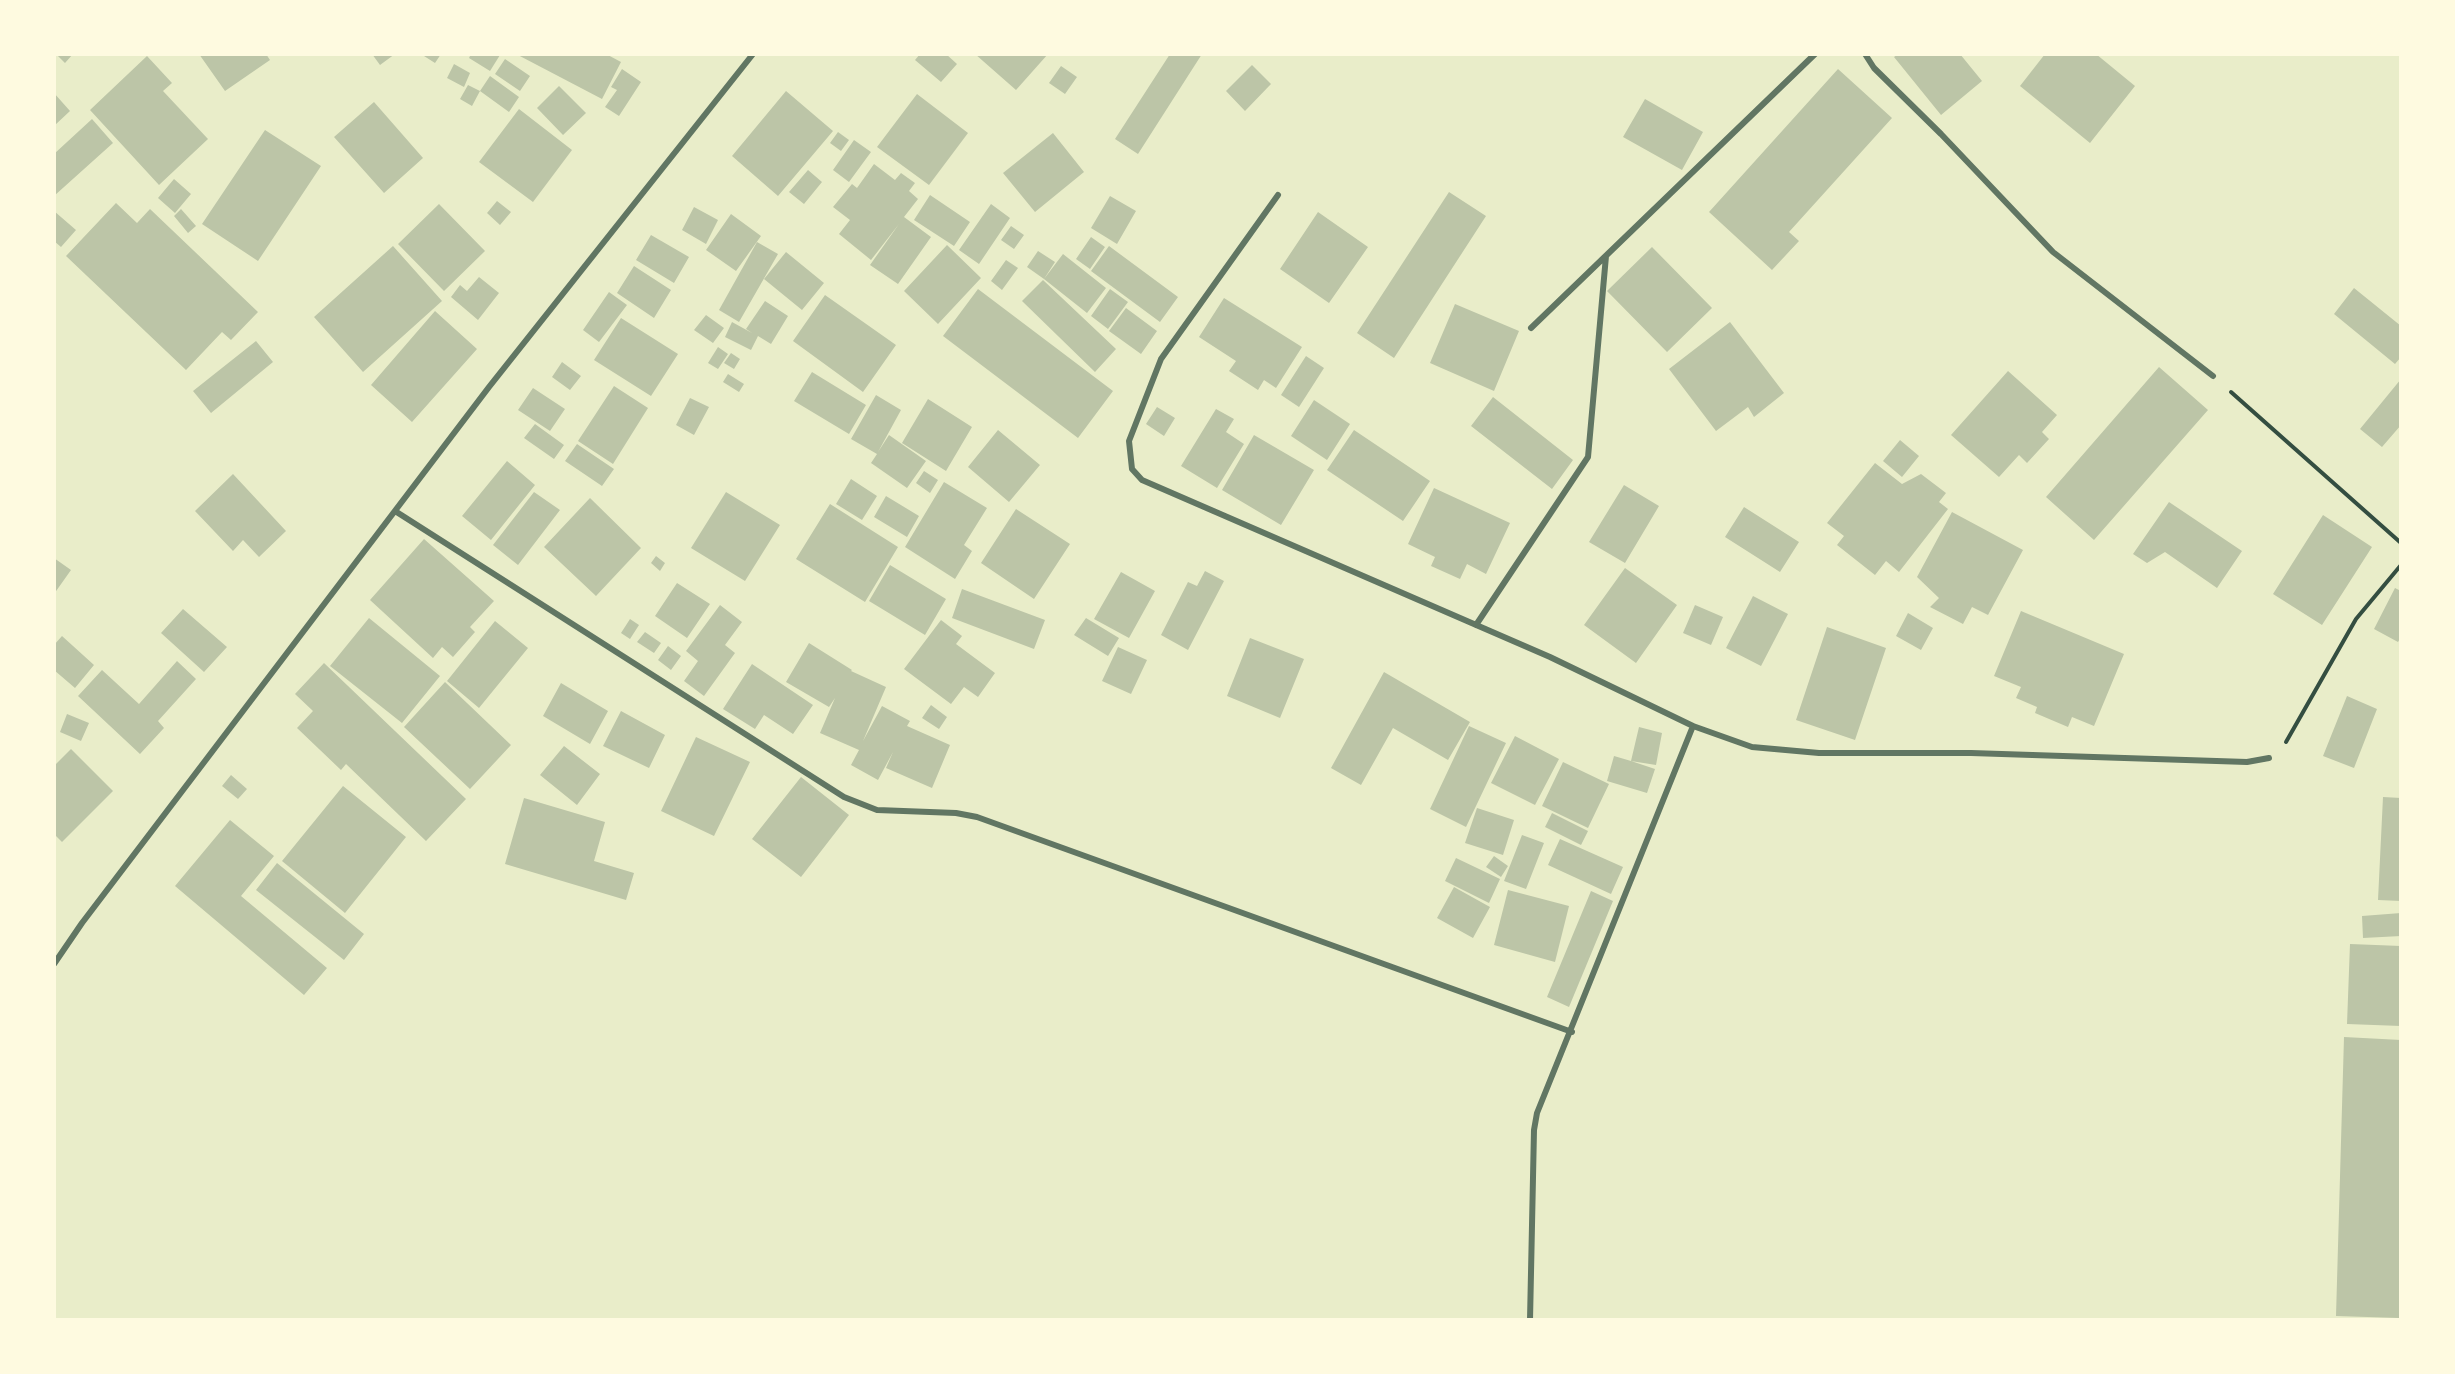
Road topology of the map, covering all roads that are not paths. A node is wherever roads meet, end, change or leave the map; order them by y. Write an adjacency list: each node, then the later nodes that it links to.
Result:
1 (753, 54): 8 (street)
2 (1815, 54): 5 (street)
3 (1865, 54): 7 (street)
4 (1278, 195): 9 (street)
5 (1606, 255): 6 (street); 9 (street)
6 (1531, 328)
7 (2213, 376)
8 (395, 512): 12 (street); 13 (street)
9 (1476, 625): 10 (street)
10 (1693, 726): 11 (street); 13 (street)
11 (2269, 758)
12 (54, 964)
13 (1572, 1032): 14 (street)
14 (1530, 1320)

